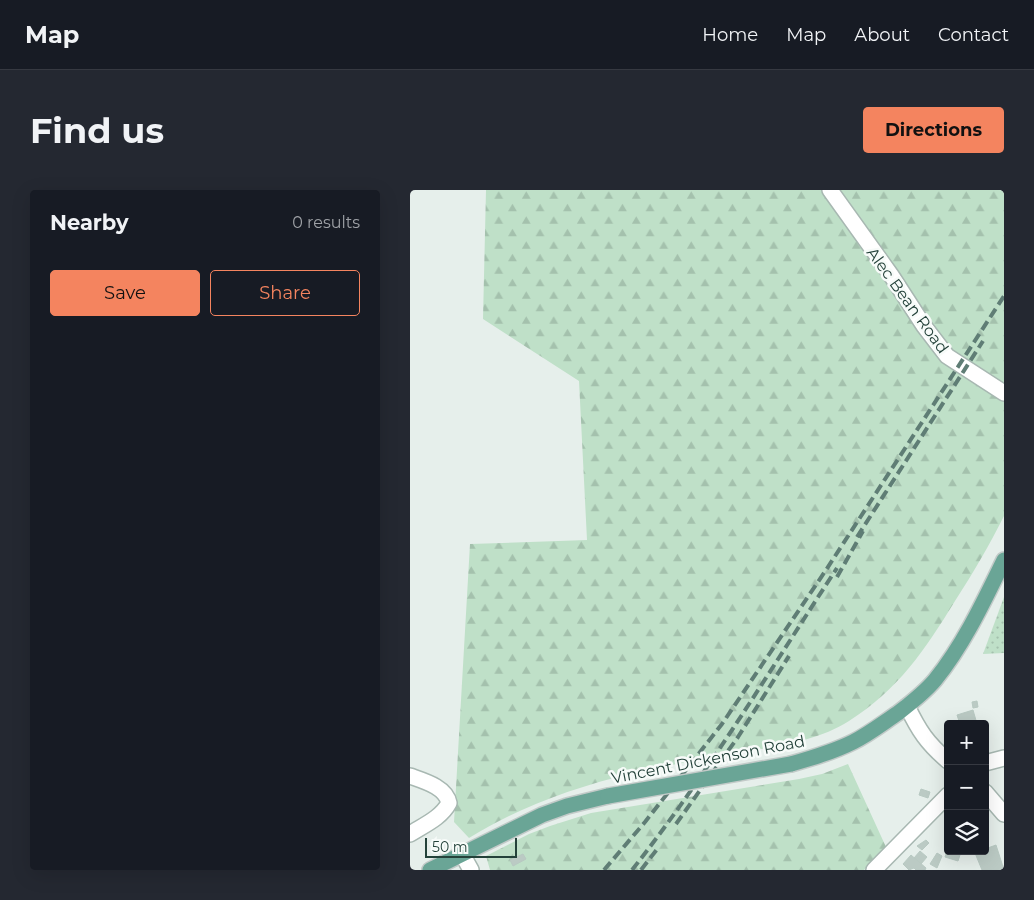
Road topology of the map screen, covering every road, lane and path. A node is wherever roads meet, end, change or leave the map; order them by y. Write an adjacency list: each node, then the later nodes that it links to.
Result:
1 (830, 190): 2 (street, Alec Bean Road)
2 (1004, 393)
3 (1004, 560): 4 (main road, Vincent Dickenson Road)
4 (907, 706): 5 (street); 13 (main road, Vincent Dickenson Road, bridge)
5 (944, 758)
6 (1004, 758): 7 (street)
7 (989, 761)
8 (410, 776): 12 (street)
9 (989, 797): 11 (street)
10 (944, 799): 16 (street)
11 (1004, 814)
12 (410, 834)
13 (462, 854): 14 (main road, Vincent Dickenson Road); 15 (street)
14 (430, 870)
15 (471, 870)
16 (874, 870)

